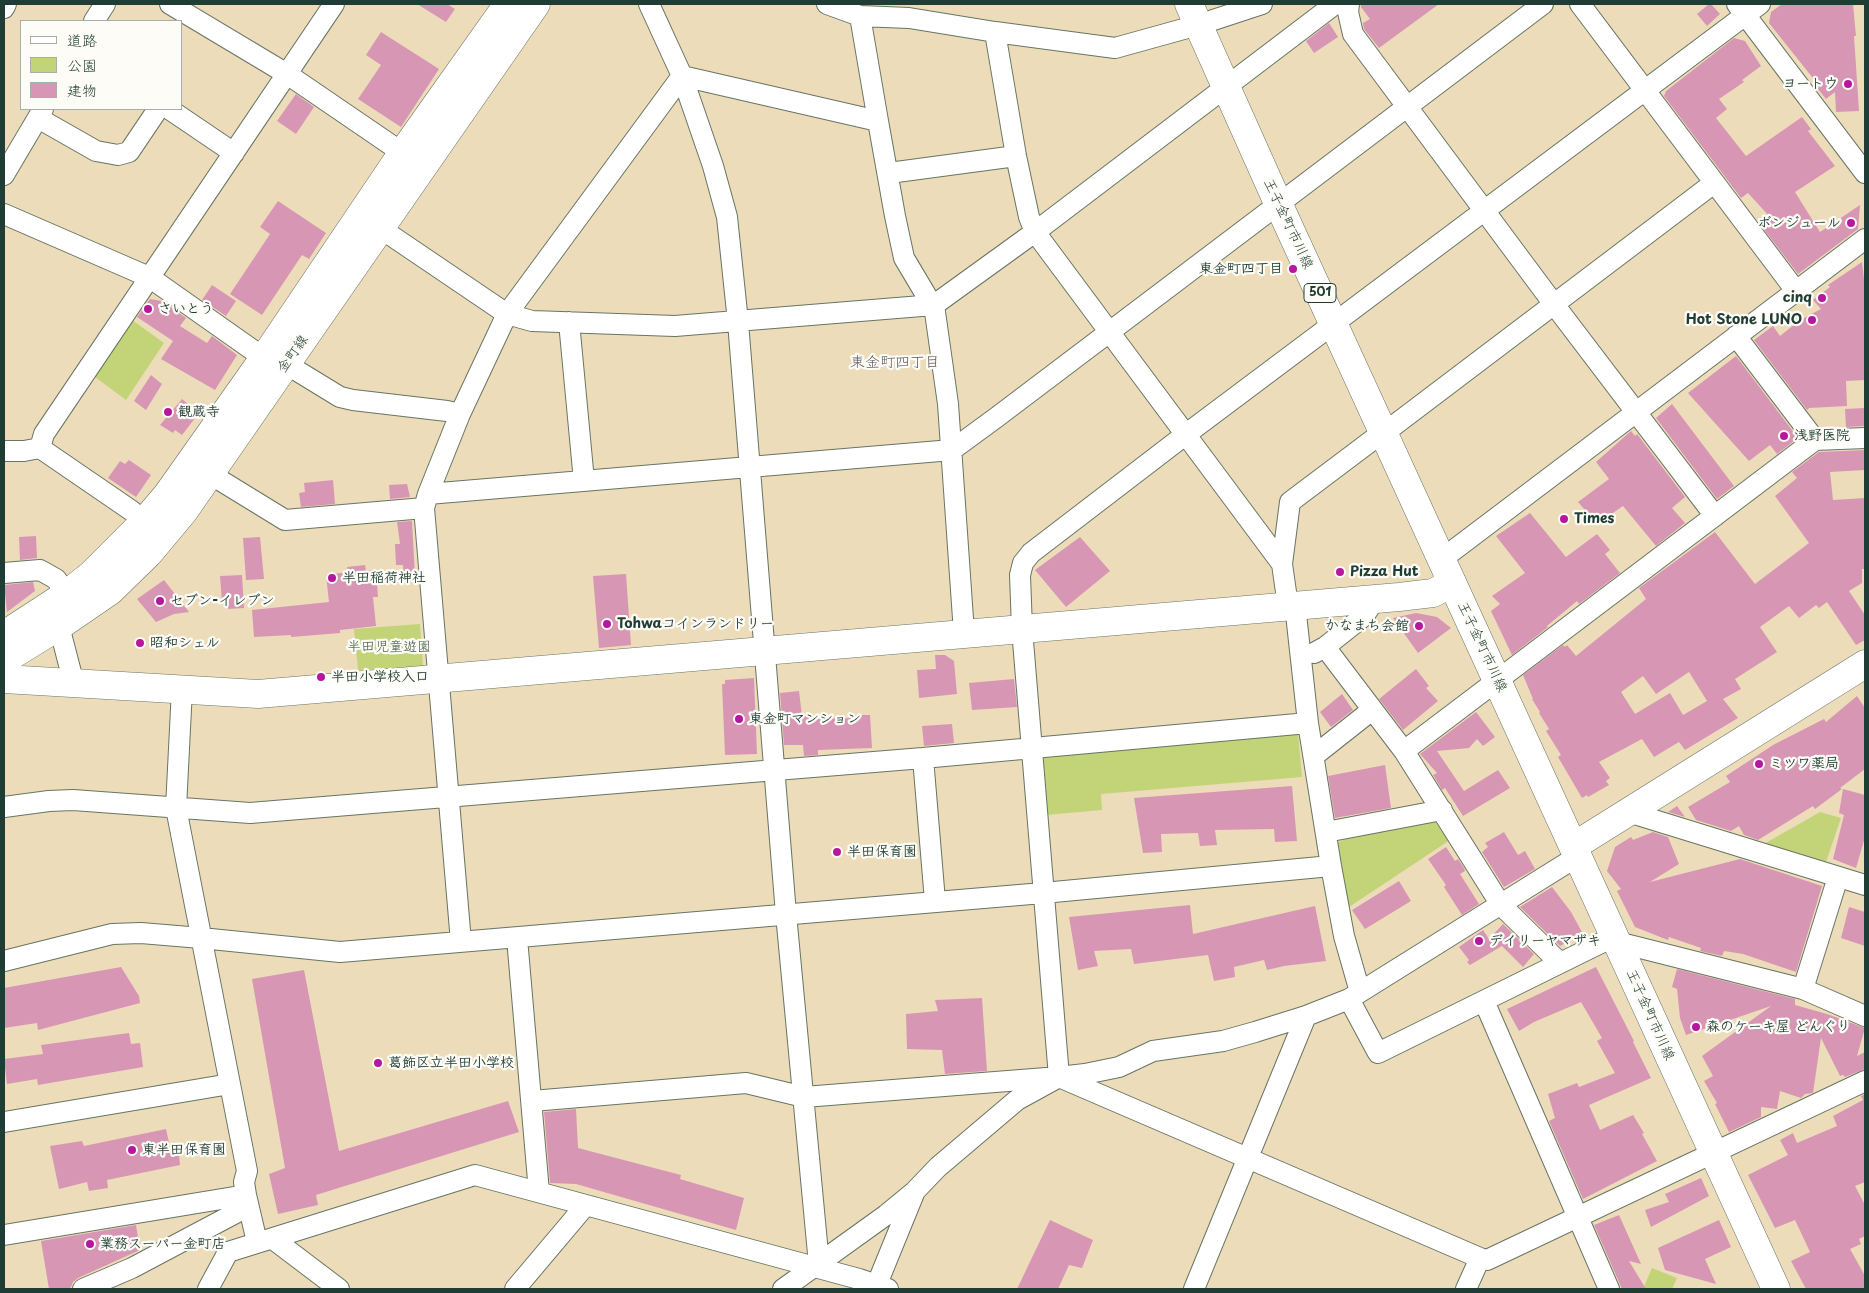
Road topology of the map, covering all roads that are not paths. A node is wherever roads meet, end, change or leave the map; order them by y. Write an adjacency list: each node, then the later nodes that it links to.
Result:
1 (6, 4): 15 (street)
2 (104, 4): 18 (street)
3 (170, 4): 20 (street)
4 (334, 4): 20 (street)
5 (508, 4): 31 (main road, 金町線)
6 (536, 4): 31 (main road, 金町線)
7 (649, 4): 21 (street)
8 (827, 4): 17 (street)
9 (1262, 4): 16 (street)
10 (1349, 4): 24 (street)
11 (1543, 4): 24 (street)
12 (1580, 4): 23 (street)
13 (1325, 6): 22 (street)
14 (1747, 7): 23 (street); 33 (street)
15 (4, 8)
16 (1194, 15): 19 (street); 22 (main road, 王子金町市川線 / 501)
17 (860, 16): 19 (street); 28 (street)
18 (95, 20)
19 (995, 32): 30 (street)
20 (287, 74): 29 (street); 31 (street)
21 (682, 76): 28 (street); 46 (street); 48 (street)
22 (1225, 87): 36 (main road, 王子金町市川線 / 501); 40 (street)
23 (1644, 90): 35 (street); 37 (street)
24 (1407, 106): 36 (street); 37 (street)
25 (157, 110): 27 (street)
26 (170, 110): 29 (street)
27 (40, 113): 34 (street)
28 (878, 121): 32 (street)
29 (234, 153): 42 (street)
30 (1016, 156): 32 (street); 40 (street)
31 (413, 159): 39 (main road, 金町線); 52 (main road, 金町線)
32 (889, 173): 45 (street)
33 (1865, 173)
34 (4, 175)
35 (1714, 183): 43 (street); 44 (street)
36 (1278, 204): 49 (main road, 王子金町市川線 / 501); 50 (street)
37 (1485, 209): 44 (street); 49 (street)
38 (4, 214): 42 (street)
39 (380, 228): 46 (street); 52 (main road, 金町線)
40 (1035, 232): 45 (street); 50 (street)
41 (1865, 239): 43 (street)
42 (149, 277): 52 (street); 59 (street)
43 (1796, 291): 51 (street)
44 (1553, 303): 53 (street); 55 (street)
45 (933, 305): 48 (street); 60 (street)
46 (507, 314): 47 (street); 54 (street)
47 (570, 322): 48 (street); 64 (street)
48 (738, 322): 62 (street)
49 (1334, 325): 55 (main road, 王子金町市川線 / 501); 56 (street)
50 (1109, 332): 56 (street); 60 (street)
51 (1736, 336): 53 (street); 58 (street)
52 (275, 361): 54 (street); 63 (main road, 金町線); 67 (main road, 金町線)
53 (1636, 412): 66 (street); 69 (street)
54 (460, 414): 65 (street)
55 (1383, 432): 68 (street); 69 (main road, 王子金町市川線 / 501)
56 (1185, 435): 68 (street); 75 (street)
57 (1865, 438): 58 (street)
58 (1816, 440): 66 (street)
59 (40, 448): 61 (street); 67 (street)
60 (952, 450): 62 (street); 76 (street)
61 (4, 451)
62 (750, 467): 64 (street); 79 (street)
63 (210, 474): 65 (street); 74 (main road, 金町線)
64 (584, 481): 65 (street)
65 (426, 501): 84 (street)
66 (1715, 516): 85 (street)
67 (144, 522): 71 (main road, 金町線)
68 (1282, 564): 73 (street)
69 (1447, 571): 72 (main road); 85 (main road, 王子金町市川線 / 501)
70 (4, 573): 71 (street)
71 (67, 594): 77 (main road, 金町線)
72 (1375, 599): 73 (main road); 78 (street)
73 (1291, 606): 75 (main road); 80 (street)
74 (59, 626): 81 (main road, 金町線); 86 (street)
75 (1022, 629): 76 (main road); 90 (street)
76 (964, 633): 79 (main road)
77 (4, 635)
78 (1325, 647): 80 (street); 88 (street)
79 (766, 651): 84 (main road); 94 (street)
80 (1301, 658): 89 (street)
81 (4, 660)
82 (1865, 664): 99 (main road)
83 (4, 679): 86 (main road)
84 (439, 679): 87 (main road); 95 (street)
85 (1498, 679): 91 (street); 101 (main road, 王子金町市川線 / 501)
86 (74, 684): 87 (main road)
87 (182, 690): 97 (street)
88 (1372, 710): 91 (street); 92 (street)
89 (1308, 723): 90 (street); 92 (street)
90 (1031, 748): 93 (street); 105 (street)
91 (1404, 751): 98 (street)
92 (1314, 756): 100 (street)
93 (923, 758): 94 (street); 106 (street)
94 (775, 770): 95 (street); 108 (street)
95 (449, 797): 97 (street); 112 (street)
96 (4, 807): 97 (street)
97 (176, 808): 109 (street)
98 (1442, 810): 100 (street); 107 (street)
99 (1628, 812): 101 (main road); 103 (street)
100 (1326, 832): 102 (street)
101 (1576, 851): 107 (street); 111 (main road, 王子金町市川線 / 501)
102 (1331, 866): 105 (street); 116 (street)
103 (1838, 877): 104 (street); 115 (street)
104 (1865, 885)
105 (1043, 892): 106 (street); 120 (street)
106 (935, 901): 108 (street)
107 (1500, 905): 114 (street); 116 (street)
108 (786, 914): 110 (street); 123 (street)
109 (201, 938): 112 (street); 113 (street); 122 (street)
110 (517, 938): 112 (street); 124 (street)
111 (1616, 939): 114 (street); 115 (street); 126 (main road, 王子金町市川線 / 501)
112 (461, 942)
113 (4, 961)
114 (1560, 963): 117 (street)
115 (1803, 989): 119 (street)
116 (1354, 995): 117 (street); 118 (street)
117 (1484, 1001): 132 (street)
118 (1306, 1016): 120 (street); 127 (street)
119 (1865, 1016)
120 (1059, 1077): 123 (street); 127 (street); 128 (street)
121 (1865, 1081): 126 (street)
122 (230, 1084): 125 (street); 130 (street)
123 (804, 1097): 124 (street); 136 (street)
124 (532, 1101): 129 (street)
125 (4, 1122)
126 (1712, 1153): 132 (street); 146 (main road, 王子金町市川線 / 501)
127 (1248, 1158): 135 (street); 143 (street)
128 (915, 1191): 136 (street); 137 (street)
129 (538, 1192): 131 (street); 134 (street)
130 (247, 1201): 133 (street); 134 (street); 138 (street)
131 (586, 1206): 136 (street); 141 (street)
132 (1578, 1218): 135 (street); 145 (street)
133 (4, 1235)
134 (265, 1241): 139 (street); 140 (street)
135 (1480, 1258): 144 (street)
136 (817, 1266): 137 (street); 142 (street)
137 (880, 1288)
138 (83, 1289)
139 (208, 1289)
140 (339, 1289)
141 (514, 1289)
142 (783, 1289)
143 (1194, 1289)
144 (1466, 1289)
145 (1609, 1289)
146 (1776, 1289)

